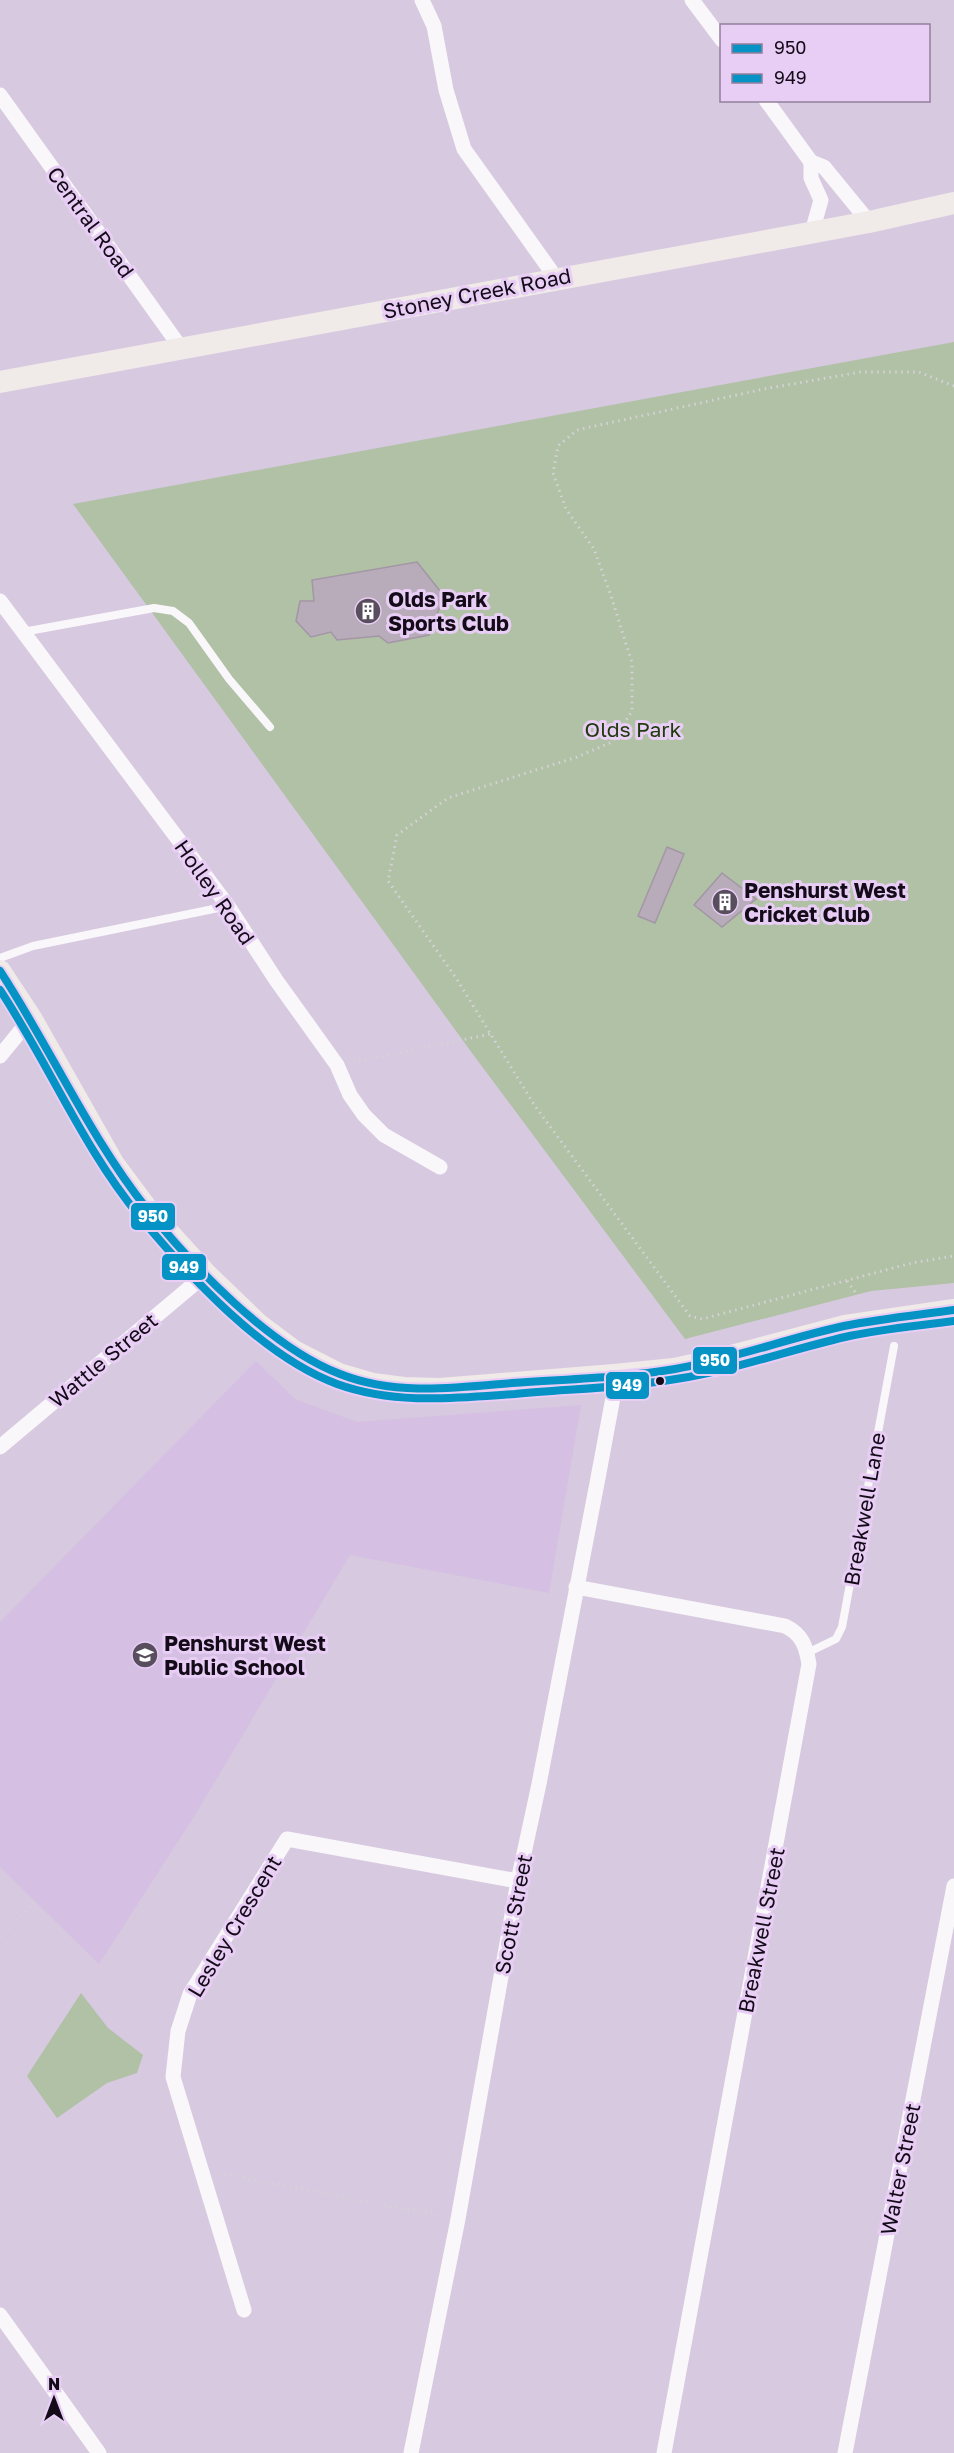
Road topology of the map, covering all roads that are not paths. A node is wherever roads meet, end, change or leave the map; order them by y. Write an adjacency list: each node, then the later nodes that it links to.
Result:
1 (422, 0): 10 (street)
2 (692, 0): 3 (street)
3 (720, 37)
4 (0, 95): 11 (street, Central Road)
5 (767, 102): 6 (street)
6 (811, 162): 8 (street); 9 (street)
7 (954, 203): 8 (main road, Stoney Creek Road)
8 (868, 222): 9 (main road, Stoney Creek Road)
9 (812, 232): 10 (main road, Stoney Creek Road)
10 (556, 278): 11 (main road, Stoney Creek Road)
11 (181, 348): 12 (main road, Stoney Creek Road)
12 (0, 382)
13 (0, 601): 14 (street, Holley Road)
14 (23, 633): 15 (lane); 16 (street, Holley Road)
15 (270, 727)
16 (228, 906): 17 (lane); 21 (street, Holley Road)
17 (0, 958)
18 (0, 971): 19 (main road)
19 (31, 1018): 20 (street); 22 (main road)
20 (0, 1056)
21 (440, 1167)
22 (206, 1274): 25 (main road); 26 (street, Wattle Street)
23 (954, 1310): 25 (main road)
24 (894, 1346): 28 (lane, Breakwell Lane)
25 (614, 1376): 27 (street, Scott Street)
26 (0, 1447)
27 (576, 1587): 28 (street); 29 (street, Scott Street)
28 (807, 1653): 35 (street, Breakwell Street)
29 (518, 1881): 31 (street, Lesley Crescent); 34 (street, Scott Street)
30 (954, 1886): 36 (street, Walter Street)
31 (244, 2310)
32 (0, 2314): 33 (street)
33 (99, 2453)
34 (411, 2453)
35 (664, 2453)
36 (845, 2453)

